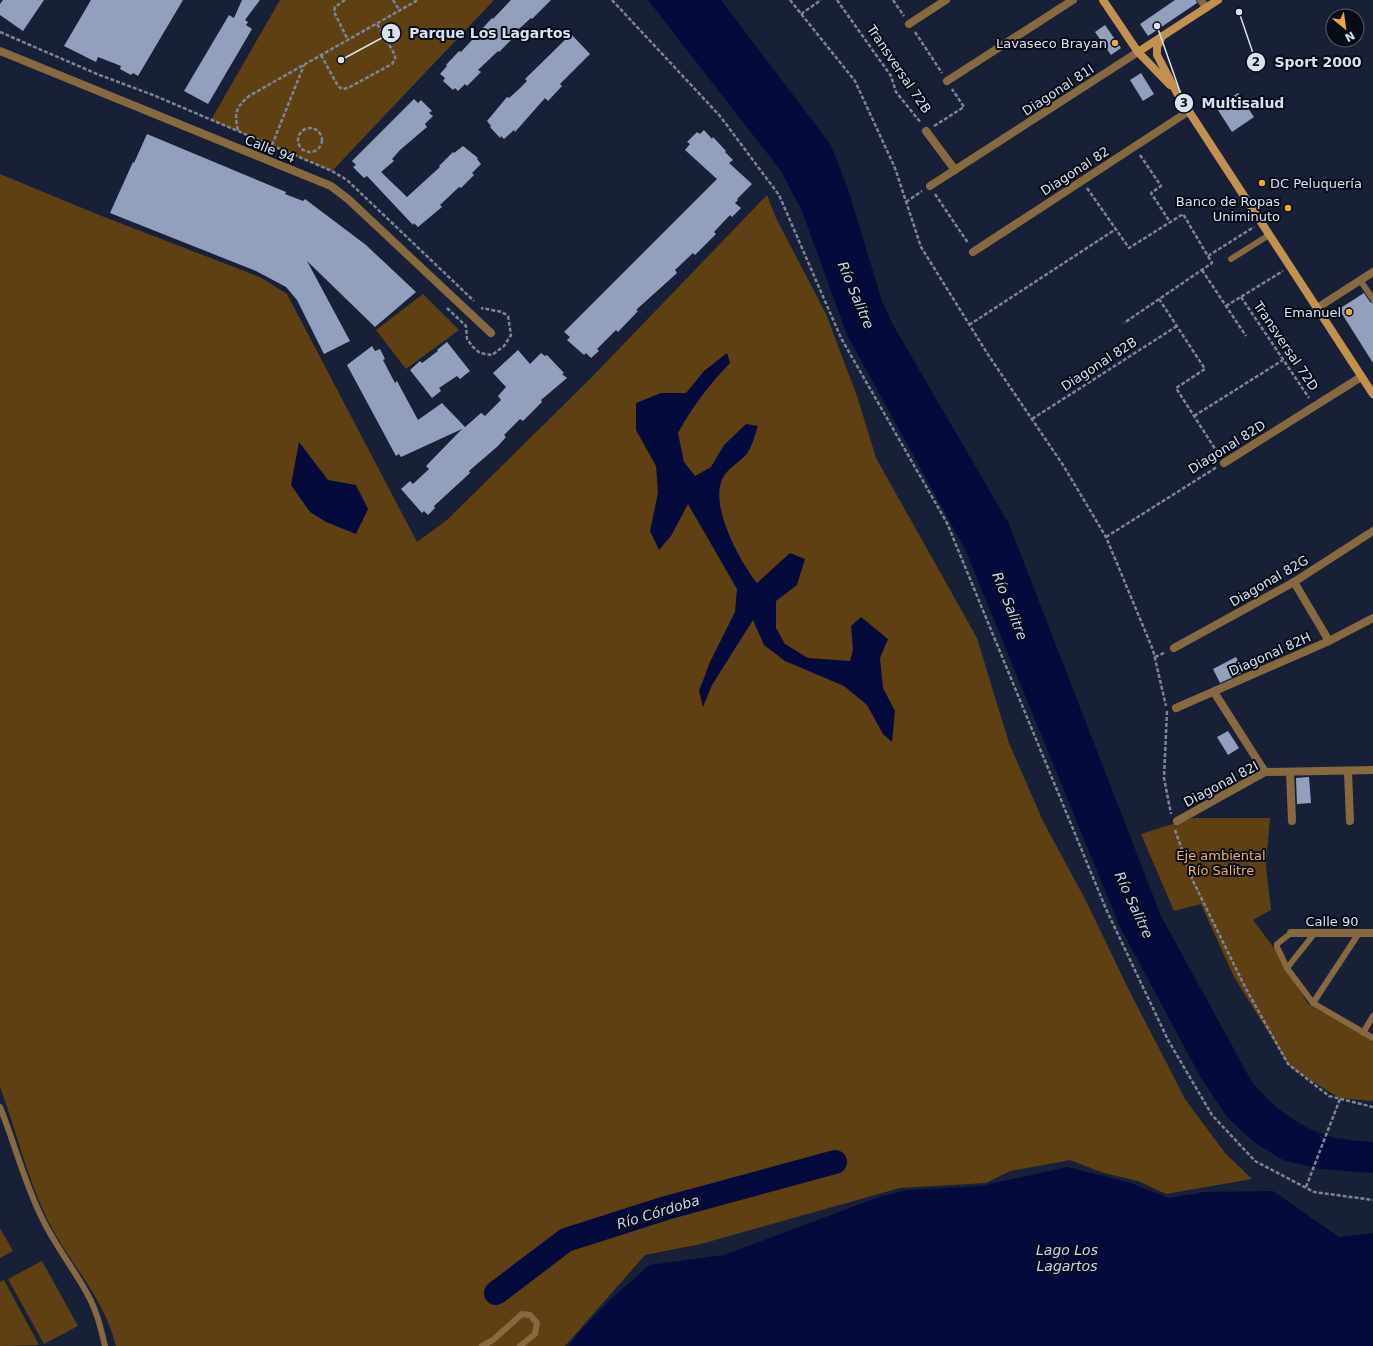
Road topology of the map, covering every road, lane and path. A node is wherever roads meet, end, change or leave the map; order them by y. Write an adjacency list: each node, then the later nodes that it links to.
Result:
1 (345, 0): 21 (path)
2 (393, 0): 15 (path)
3 (418, 0): 15 (path)
4 (612, 0): 95 (path)
5 (790, 0): 16 (path)
6 (821, 0): 16 (path)
7 (837, 0): 30 (path, Transversal 72B)
8 (893, 0): 18 (path)
9 (946, 0): 18 (street)
10 (1073, 0): 26 (street)
11 (1103, 0): 23 (street)
12 (1201, 0): 14 (street)
13 (1218, 0): 14 (street, Diagonal 81I)
14 (1206, 8): 20 (street, Diagonal 81I)
15 (400, 11): 17 (path)
16 (801, 14): 38 (path)
17 (377, 24): 21 (path); 24 (path)
18 (909, 24): 26 (path)
19 (0, 32): 29 (path)
20 (1162, 36): 23 (street, Diagonal 81I); 27 (street)
21 (348, 40): 24 (path)
22 (0, 50): 59 (street, Calle 94)
23 (1138, 52): 27 (street); 35 (street, Diagonal 81I)
24 (321, 55): 25 (path)
25 (304, 64): 29 (path); 31 (path)
26 (947, 81): 30 (path)
27 (1177, 93): 28 (street)
28 (1189, 111): 32 (street, Diagonal 82); 40 (street)
29 (238, 130): 31 (path)
30 (926, 131): 35 (street, Transversal 72B)
31 (272, 145): 34 (path)
32 (1134, 146): 36 (street, Diagonal 82); 39 (path)
33 (306, 151): 33 (path); 34 (path)
34 (302, 158): 53 (path)
35 (955, 170): 37 (street, Diagonal 81I)
36 (1083, 181): 41 (path); 43 (street, Diagonal 82)
37 (930, 186): 38 (path); 43 (path)
38 (906, 202): 57 (path)
39 (1170, 222): 41 (path); 44 (path)
40 (1261, 222): 42 (street); 44 (path)
41 (1116, 229): 57 (path)
42 (1269, 235): 45 (lane); 46 (street)
43 (974, 252)
44 (1208, 256): 47 (path)
45 (1231, 259)
46 (1290, 267): 50 (path); 55 (street)
47 (1202, 270): 51 (path); 54 (path)
48 (1373, 272): 49 (street)
49 (1360, 280): 52 (lane); 55 (street)
50 (1241, 297): 54 (path); 61 (path, Transversal 72D)
51 (1159, 299): 56 (path); 58 (path)
52 (1373, 299)
53 (443, 304)
54 (1226, 306): 60 (path)
55 (1317, 308): 62 (street)
56 (1124, 322)
57 (969, 325): 66 (path)
58 (1177, 326): 65 (path); 66 (path, Diagonal 82B)
59 (491, 333)
60 (1246, 336)
61 (1283, 360): 64 (path, Transversal 72D); 65 (path)
62 (1361, 376): 63 (street); 64 (street, Diagonal 82D)
63 (1373, 394)
64 (1314, 406): 67 (street, Diagonal 82D)
65 (1194, 416): 67 (path)
66 (1032, 419): 69 (path)
67 (1224, 463): 69 (path, Diagonal 82D)
68 (1373, 531): 70 (street, Diagonal 82G)
69 (1106, 537): 82 (path)
70 (1294, 582): 72 (street); 73 (street, Diagonal 82G)
71 (1373, 618): 72 (street, Diagonal 82H)
72 (1328, 641): 74 (street, Diagonal 82H)
73 (1174, 648)
74 (1214, 692): 75 (street, Diagonal 82H); 78 (street)
75 (1176, 708)
76 (1348, 770): 77 (street, Diagonal 82I); 79 (street, Diagonal 82I); 81 (street)
77 (1373, 770)
78 (1265, 772): 79 (street, Diagonal 82I); 82 (street, Diagonal 82I)
79 (1290, 772): 80 (street)
80 (1292, 821)
81 (1350, 821)
82 (1174, 822): 92 (path)
83 (1291, 933): 86 (street, Calle 90); 87 (lane)
84 (1359, 933): 85 (street, Calle 90); 86 (street, Calle 90); 88 (lane)
85 (1373, 933)
86 (1314, 934): 87 (lane)
87 (1288, 968): 88 (lane)
88 (1312, 1003): 90 (lane)
89 (1373, 1016): 90 (lane)
90 (1363, 1033): 91 (lane)
91 (1373, 1038)
92 (1340, 1099): 94 (path); 95 (path)
93 (0, 1107): 97 (lane)
94 (1373, 1107)
95 (1306, 1187): 96 (path)
96 (1373, 1200)
97 (105, 1346)
98 (482, 1346): 99 (lane)
99 (520, 1346)

